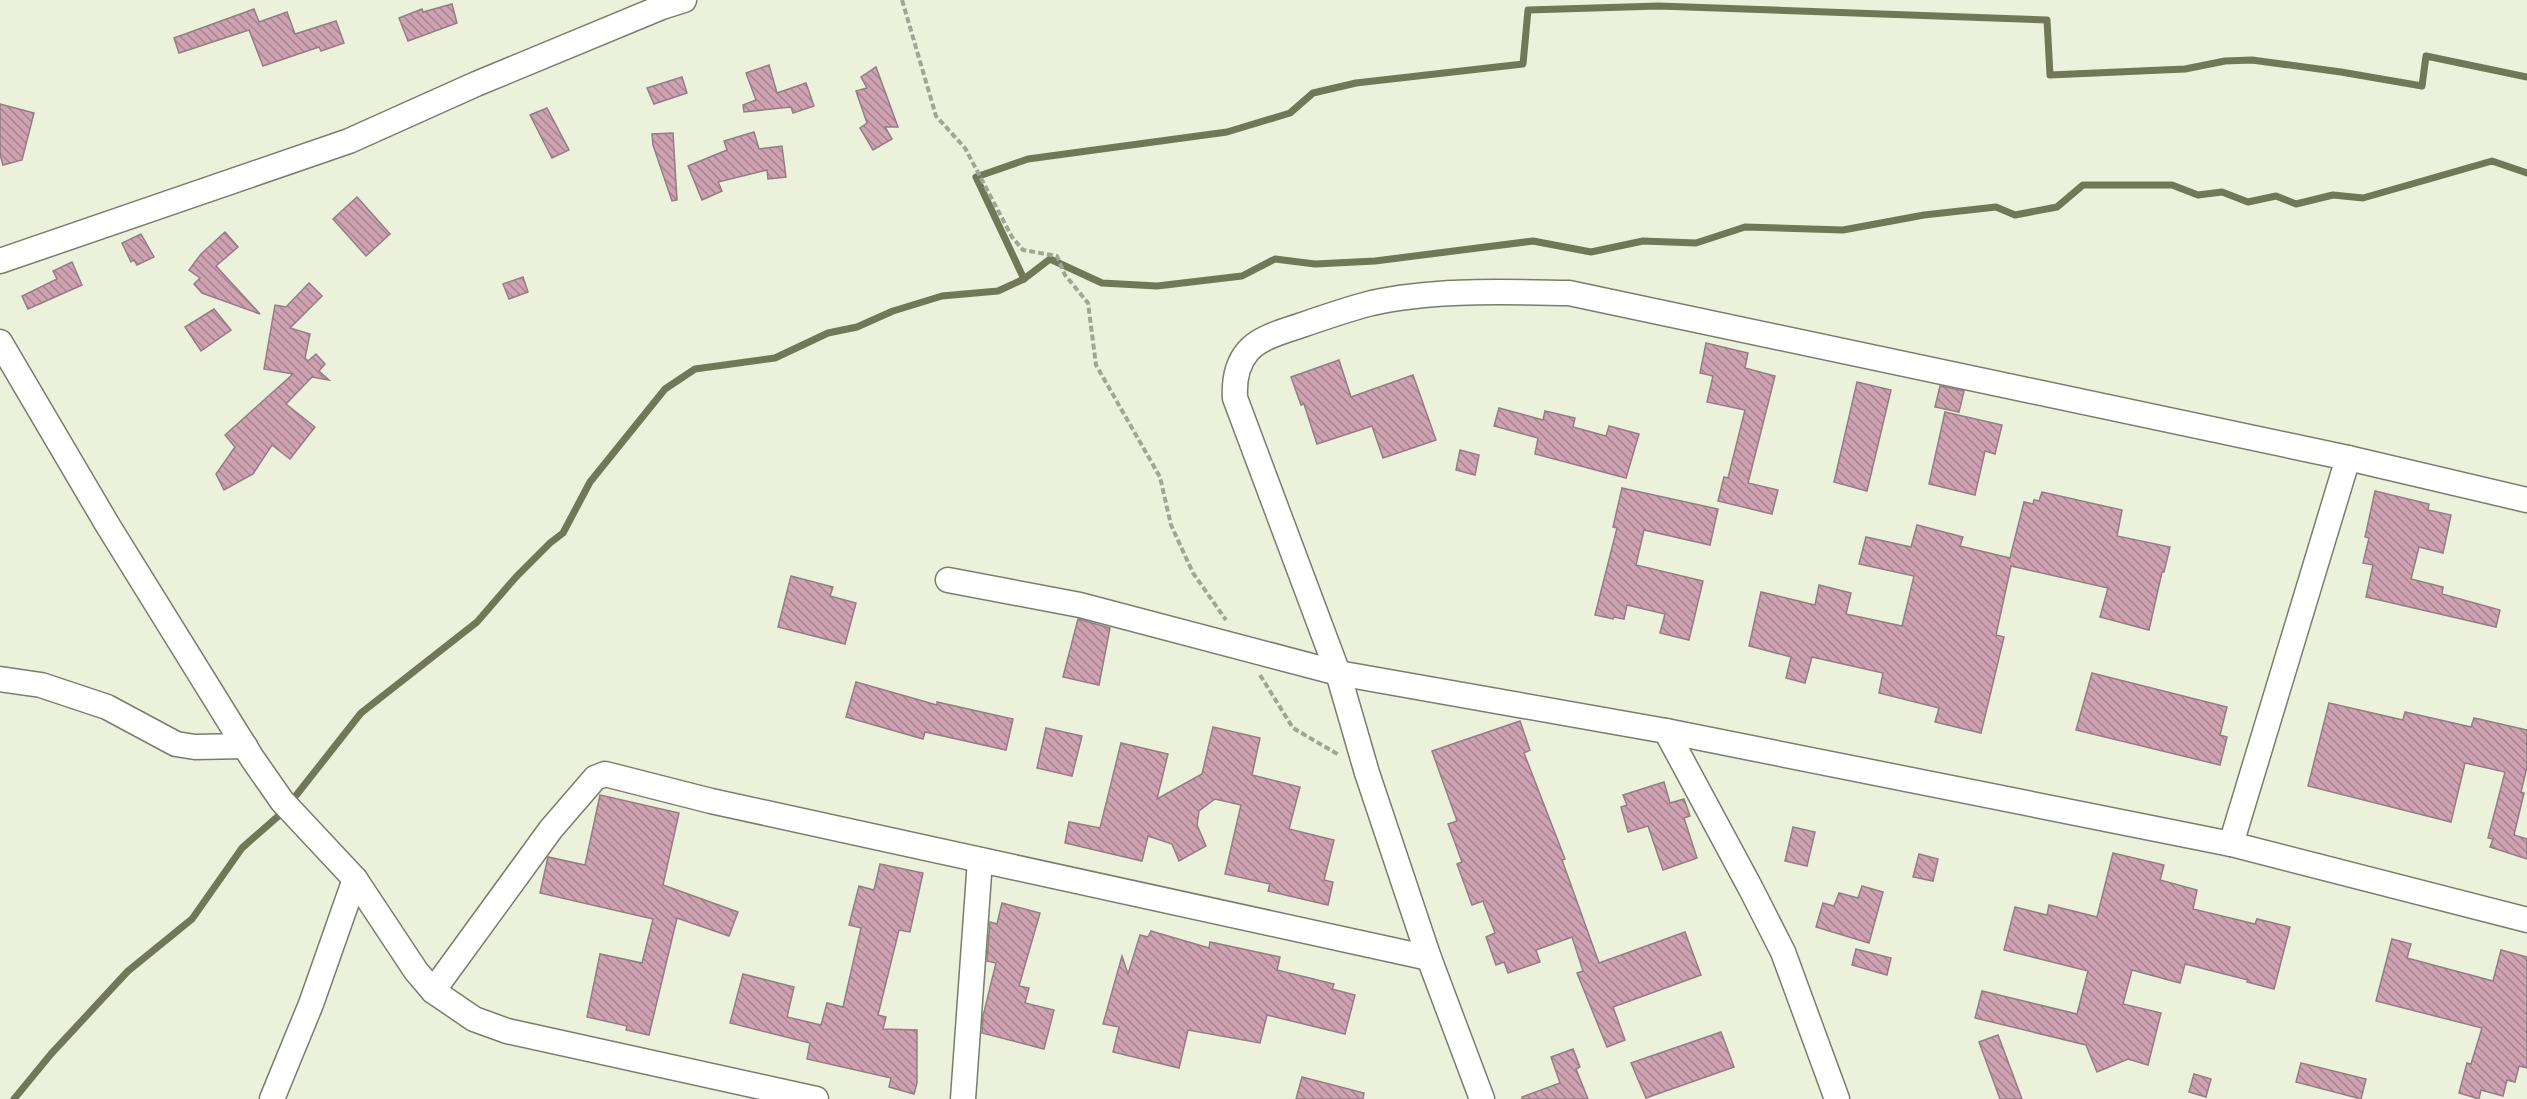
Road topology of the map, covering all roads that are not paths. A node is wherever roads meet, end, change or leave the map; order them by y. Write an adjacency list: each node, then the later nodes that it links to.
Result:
1 (684, 0): 2 (street)
2 (0, 261)
3 (0, 342): 10 (street)
4 (2348, 458): 5 (street); 7 (street); 11 (street)
5 (2527, 500)
6 (948, 580): 7 (street)
7 (1338, 673): 9 (street); 15 (street)
8 (0, 679): 10 (street)
9 (1666, 731): 11 (street); 21 (street)
10 (245, 746): 13 (street)
11 (2231, 844): 14 (street)
12 (980, 860): 15 (street); 16 (street); 19 (street)
13 (355, 879): 16 (street); 17 (street)
14 (2527, 920)
15 (1429, 958): 20 (street)
16 (433, 991): 18 (street)
17 (272, 1099)
18 (816, 1099)
19 (963, 1099)
20 (1482, 1099)
21 (1837, 1099)

